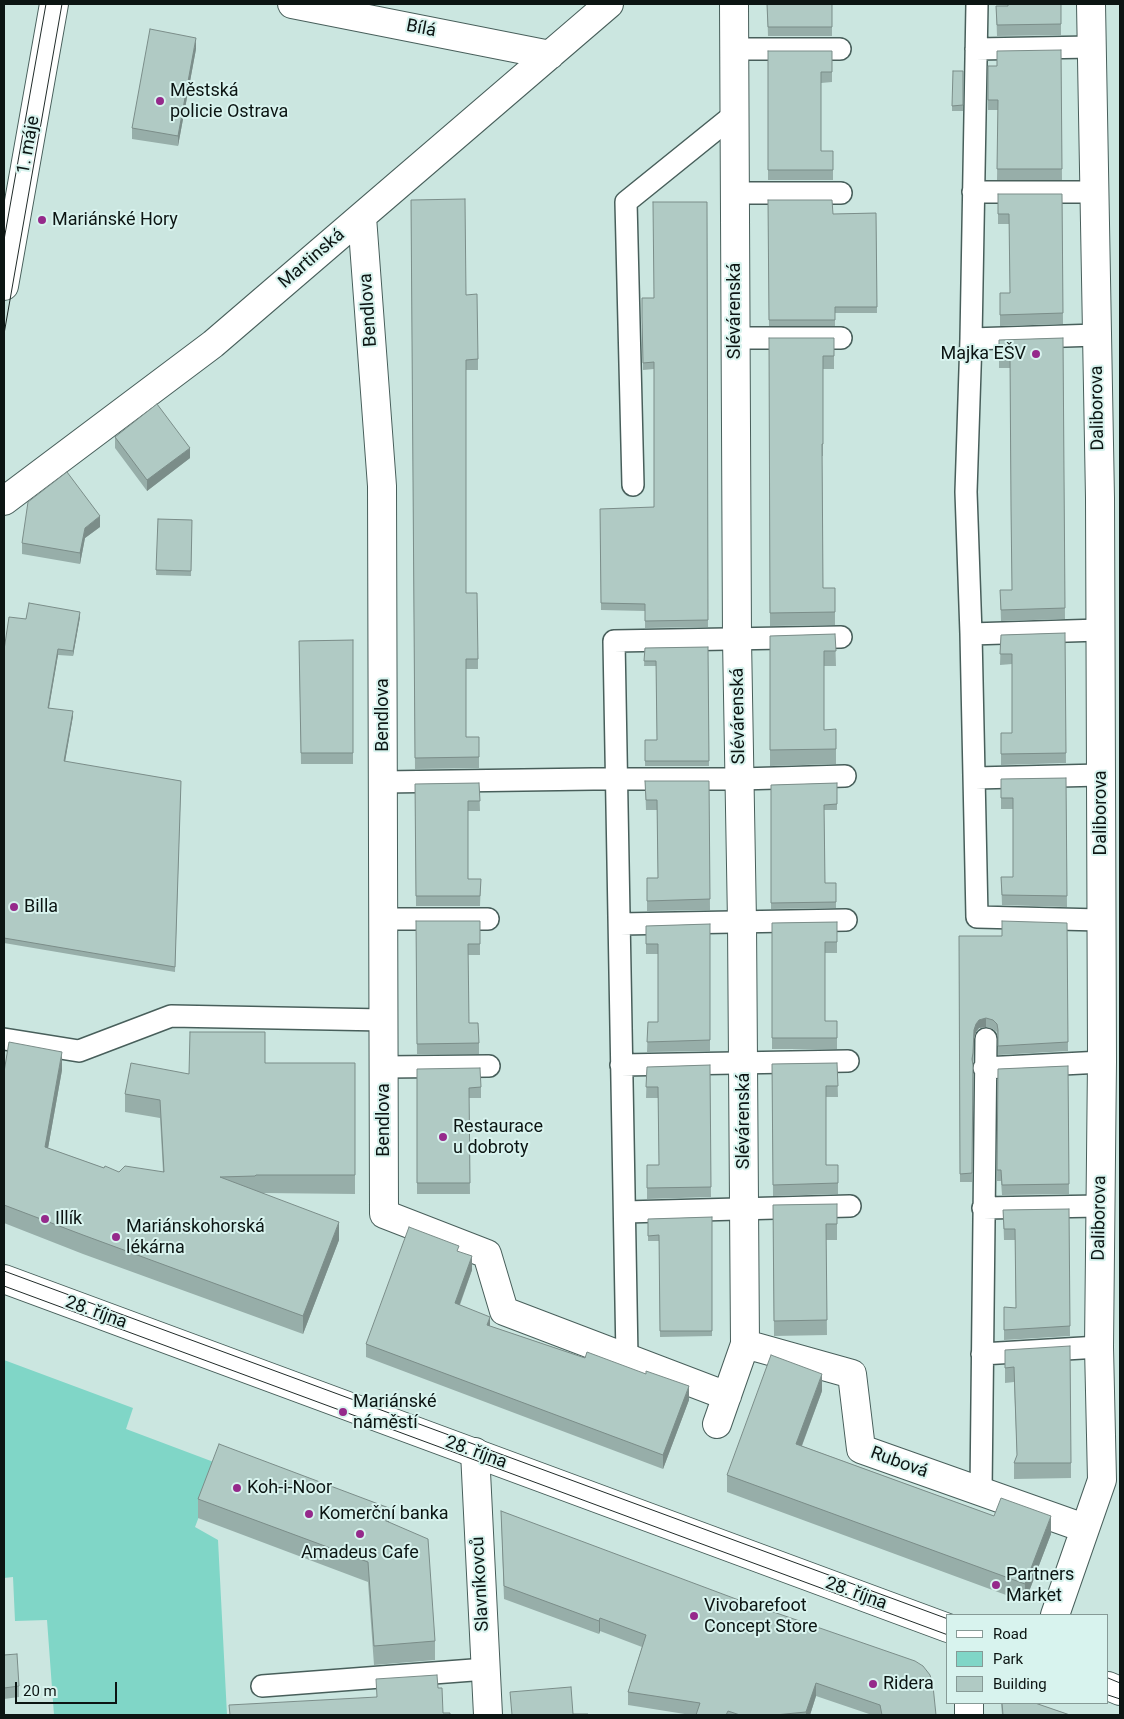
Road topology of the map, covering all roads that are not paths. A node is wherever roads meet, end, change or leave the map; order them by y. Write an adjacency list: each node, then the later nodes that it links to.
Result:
1 (54, 4): 18 (street, 1. máje)
2 (292, 4): 11 (street, Bílá)
3 (610, 4): 11 (street, Martinská)
4 (734, 4): 8 (street, Slévárenská)
5 (977, 4): 10 (lane)
6 (1091, 4): 7 (street, Daliborova)
7 (1092, 47): 10 (lane); 14 (street, Daliborova)
8 (735, 49): 9 (lane); 12 (street, Slévárenská)
9 (840, 49)
10 (976, 49): 13 (lane)
11 (550, 55): 17 (street, Martinská)
12 (735, 114): 15 (street, Slévárenská); 24 (lane)
13 (973, 192): 14 (lane); 23 (lane)
14 (1095, 192): 20 (street, Daliborova)
15 (735, 193): 16 (lane); 21 (street, Slévárenská)
16 (841, 193)
17 (362, 216): 26 (street, Martinská); 36 (street, Bendlova)
18 (7, 244): 19 (street, 1. máje)
19 (4, 286)
20 (1097, 335): 23 (lane); 25 (street, Daliborova)
21 (735, 338): 22 (lane); 30 (street, Slévárenská)
22 (841, 338)
23 (971, 338): 28 (lane)
24 (633, 485)
25 (1110, 497): 27 (street, Daliborova)
26 (4, 501)
27 (1100, 630): 28 (lane); 31 (street, Daliborova)
28 (971, 634): 33 (lane)
29 (841, 637): 30 (lane)
30 (737, 638): 34 (lane); 35 (street, Slévárenská)
31 (1101, 775): 33 (lane); 40 (street, Daliborova)
32 (845, 776): 35 (lane)
33 (975, 778): 40 (lane)
34 (617, 779): 35 (lane); 36 (lane); 42 (lane)
35 (740, 779): 41 (street, Slévárenská)
36 (383, 782): 37 (street, Bendlova)
37 (384, 919): 38 (lane); 43 (street, Bendlova)
38 (488, 919)
39 (846, 920): 41 (lane)
40 (1100, 920): 47 (street, Daliborova)
41 (742, 922): 42 (lane); 48 (street, Slévárenská)
42 (620, 924): 49 (lane)
43 (384, 1020): 44 (lane); 51 (street, Bendlova)
44 (4, 1038)
45 (986, 1038): 52 (lane)
46 (848, 1061): 48 (lane)
47 (1102, 1062): 52 (lane); 54 (street, Daliborova)
48 (743, 1064): 49 (lane); 56 (street, Slévárenská)
49 (621, 1065): 57 (lane)
50 (489, 1066): 51 (lane)
51 (384, 1067): 62 (street, Bendlova)
52 (984, 1068): 55 (lane)
53 (850, 1206): 56 (lane)
54 (1100, 1206): 55 (lane); 60 (street, Daliborova)
55 (983, 1208): 61 (lane)
56 (744, 1210): 57 (lane); 59 (street, Slévárenská)
57 (625, 1212): 62 (lane)
58 (4, 1279): 65 (street, 28. října)
59 (745, 1344): 63 (street, Slévárenská); 67 (street, Rubová)
60 (1099, 1346): 61 (lane); 66 (street, Daliborova)
61 (982, 1354): 67 (lane)
62 (627, 1357): 63 (street)
63 (727, 1396): 64 (street, Slévárenská)
64 (717, 1424)
65 (475, 1452): 70 (street, 28. října); 71 (street, Slavníkovců)
66 (1111, 1457): 68 (street, Daliborova)
67 (981, 1492): 68 (street, Rubová)
68 (1084, 1528): 69 (street, Daliborova)
69 (1055, 1614)
70 (946, 1627)
71 (486, 1669): 72 (lane); 73 (street, Slavníkovců)
72 (262, 1686)
73 (488, 1715)

